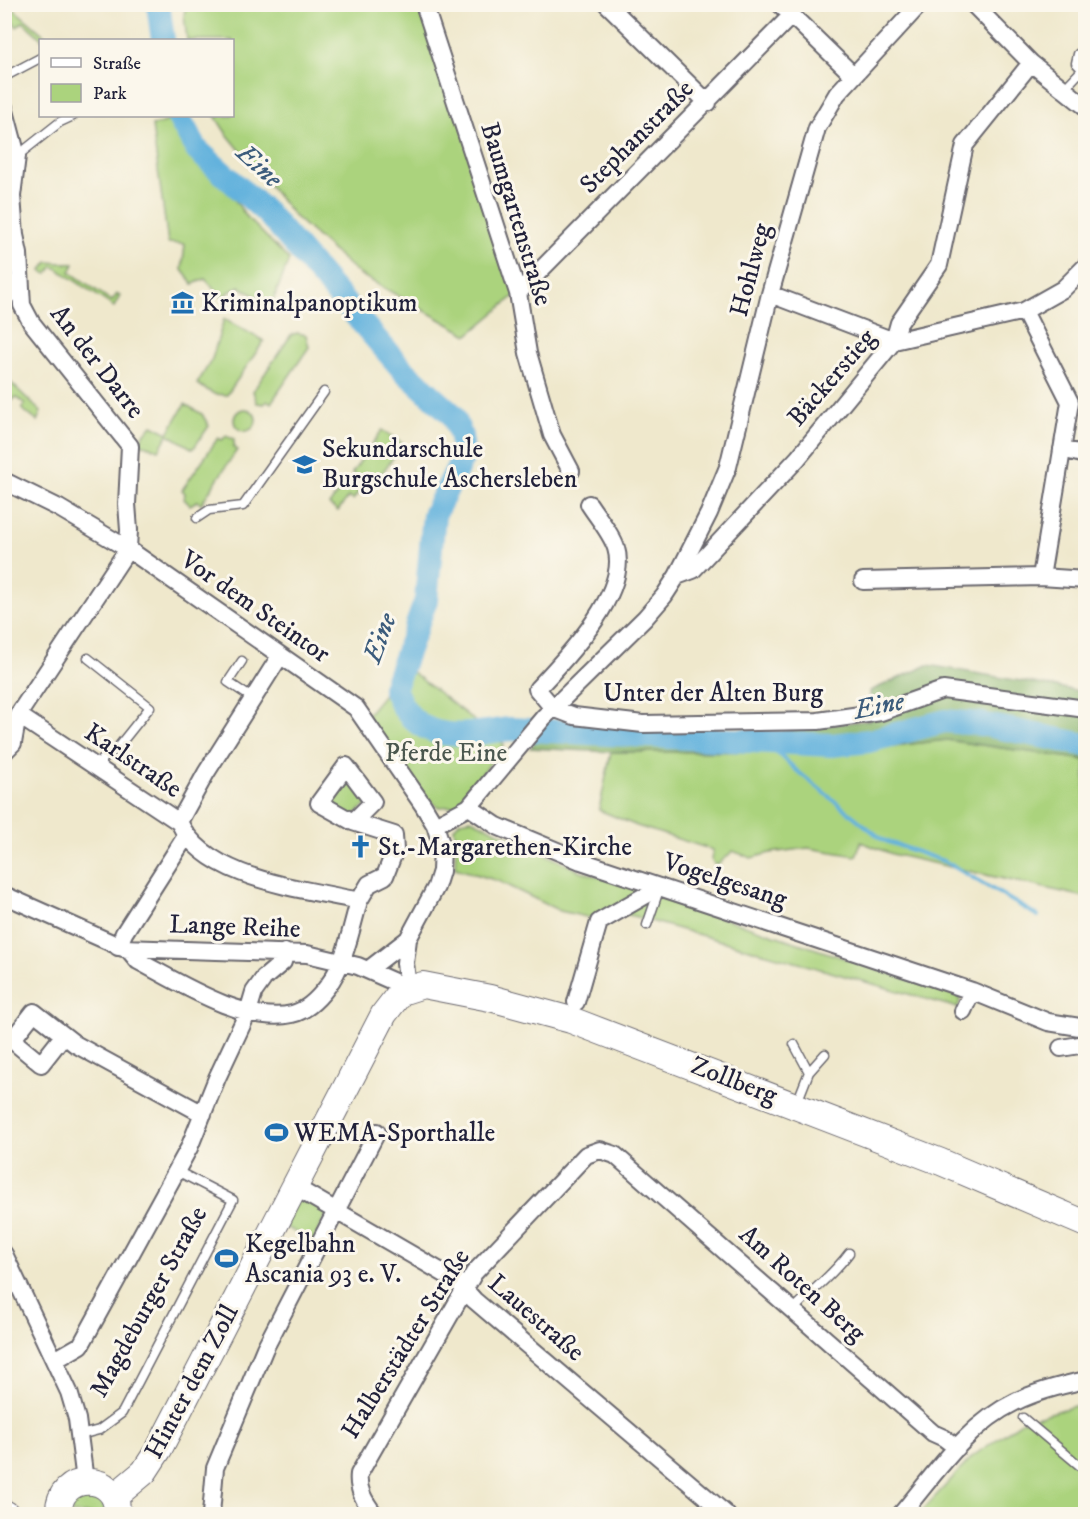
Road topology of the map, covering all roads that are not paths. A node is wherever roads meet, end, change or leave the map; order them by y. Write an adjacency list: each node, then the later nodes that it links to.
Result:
1 (424, 4): 21 (street, Baumgartenstraße)
2 (607, 4): 13 (street)
3 (920, 4): 10 (street, Hohlweg)
4 (973, 4): 8 (street)
5 (785, 10): 10 (street); 13 (street, Stephanstraße)
6 (1082, 47): 9 (lane)
7 (39, 58): 11 (lane)
8 (1031, 63): 12 (street); 25 (street)
9 (1083, 72): 12 (lane)
10 (853, 75): 22 (street, Hohlweg)
11 (4, 77)
12 (1064, 89): 15 (street)
13 (708, 103): 21 (street, Stephanstraße)
14 (4, 107): 17 (street)
15 (1086, 107)
16 (71, 117): 17 (lane)
17 (17, 156): 18 (street, An der Darre)
18 (10, 231): 20 (street, An der Darre)
19 (1086, 266): 24 (street, Bäckerstieg)
20 (20, 280): 23 (street); 33 (street, An der Darre)
21 (518, 294): 29 (street, Baumgartenstraße)
22 (770, 294): 25 (street); 34 (street, Hohlweg)
23 (4, 300)
24 (1024, 311): 25 (street, Bäckerstieg); 27 (street)
25 (894, 341): 34 (street, Bäckerstieg)
26 (324, 392): 32 (lane)
27 (1062, 449): 28 (street); 35 (street)
28 (1086, 455)
29 (572, 471)
30 (4, 481): 33 (street, Vor dem Steintor)
31 (590, 504): 43 (street)
32 (198, 518)
33 (128, 549): 38 (street, Vor dem Steintor); 44 (street)
34 (677, 576): 43 (street, Bäckerstieg)
35 (1041, 577): 36 (street); 37 (street)
36 (1086, 580)
37 (863, 581)
38 (280, 656): 41 (street); 49 (street, Vor dem Steintor)
39 (88, 658): 46 (lane)
40 (242, 661): 41 (lane)
41 (252, 698): 50 (street)
42 (1086, 709): 43 (street, Unter der Alten Burg)
43 (549, 712): 47 (street, Bäckerstieg)
44 (18, 715): 45 (street); 46 (street, Karlstraße)
45 (4, 752)
46 (96, 769): 50 (street, Karlstraße)
47 (469, 807): 49 (street); 51 (street, Vogelgesang)
48 (353, 822): 53 (street)
49 (435, 825): 55 (street)
50 (182, 829): 53 (street, Karlstraße); 56 (street)
51 (660, 887): 54 (lane); 61 (street, Vogelgesang); 62 (street)
52 (4, 895): 56 (street, Lange Reihe)
53 (359, 901): 58 (street)
54 (647, 925)
55 (408, 939): 59 (street); 60 (street)
56 (123, 948): 57 (street, Lange Reihe); 64 (street, Lange Reihe)
57 (285, 952): 58 (street, Lange Reihe); 64 (street)
58 (340, 960): 59 (street, Lange Reihe); 64 (street, Lange Reihe)
59 (368, 970): 60 (street, Lange Reihe)
60 (408, 988): 72 (main road, Zollberg); 77 (main road, Hinter dem Zoll)
61 (972, 991): 63 (street); 65 (street, Vogelgesang)
62 (576, 1002)
63 (963, 1011)
64 (248, 1012): 73 (street)
65 (1086, 1028)
66 (63, 1036): 73 (street)
67 (794, 1044): 71 (lane)
68 (1086, 1044): 69 (street)
69 (1061, 1048)
70 (825, 1054): 71 (lane)
71 (809, 1072): 72 (lane)
72 (796, 1105): 79 (main road, Zollberg)
73 (203, 1114): 76 (street)
74 (376, 1132): 78 (street)
75 (615, 1155): 82 (street, Halberstädter Straße); 83 (street, Am Roten Berg)
76 (177, 1171): 84 (street); 87 (lane, Magdeburger Straße)
77 (295, 1187): 78 (street, Lauestraße); 91 (main road, Hinter dem Zoll)
78 (335, 1210): 82 (street, Lauestraße); 93 (street)
79 (1086, 1224)
80 (849, 1253): 83 (lane)
81 (4, 1254): 84 (street, Magdeburger Straße)
82 (465, 1289): 94 (street, Halberstädter Straße); 95 (street, Lauestraße)
83 (792, 1310): 88 (street, Am Roten Berg)
84 (55, 1360): 87 (street, Magdeburger Straße)
85 (1086, 1380): 88 (street)
86 (1023, 1418): 89 (lane)
87 (80, 1435): 90 (street, Magdeburger Straße)
88 (957, 1448): 96 (street)
89 (1086, 1471)
90 (84, 1481): 91 (main road); 92 (main road)
91 (116, 1506)
92 (59, 1515)
93 (211, 1515)
94 (374, 1515)
95 (726, 1515)
96 (901, 1515)

